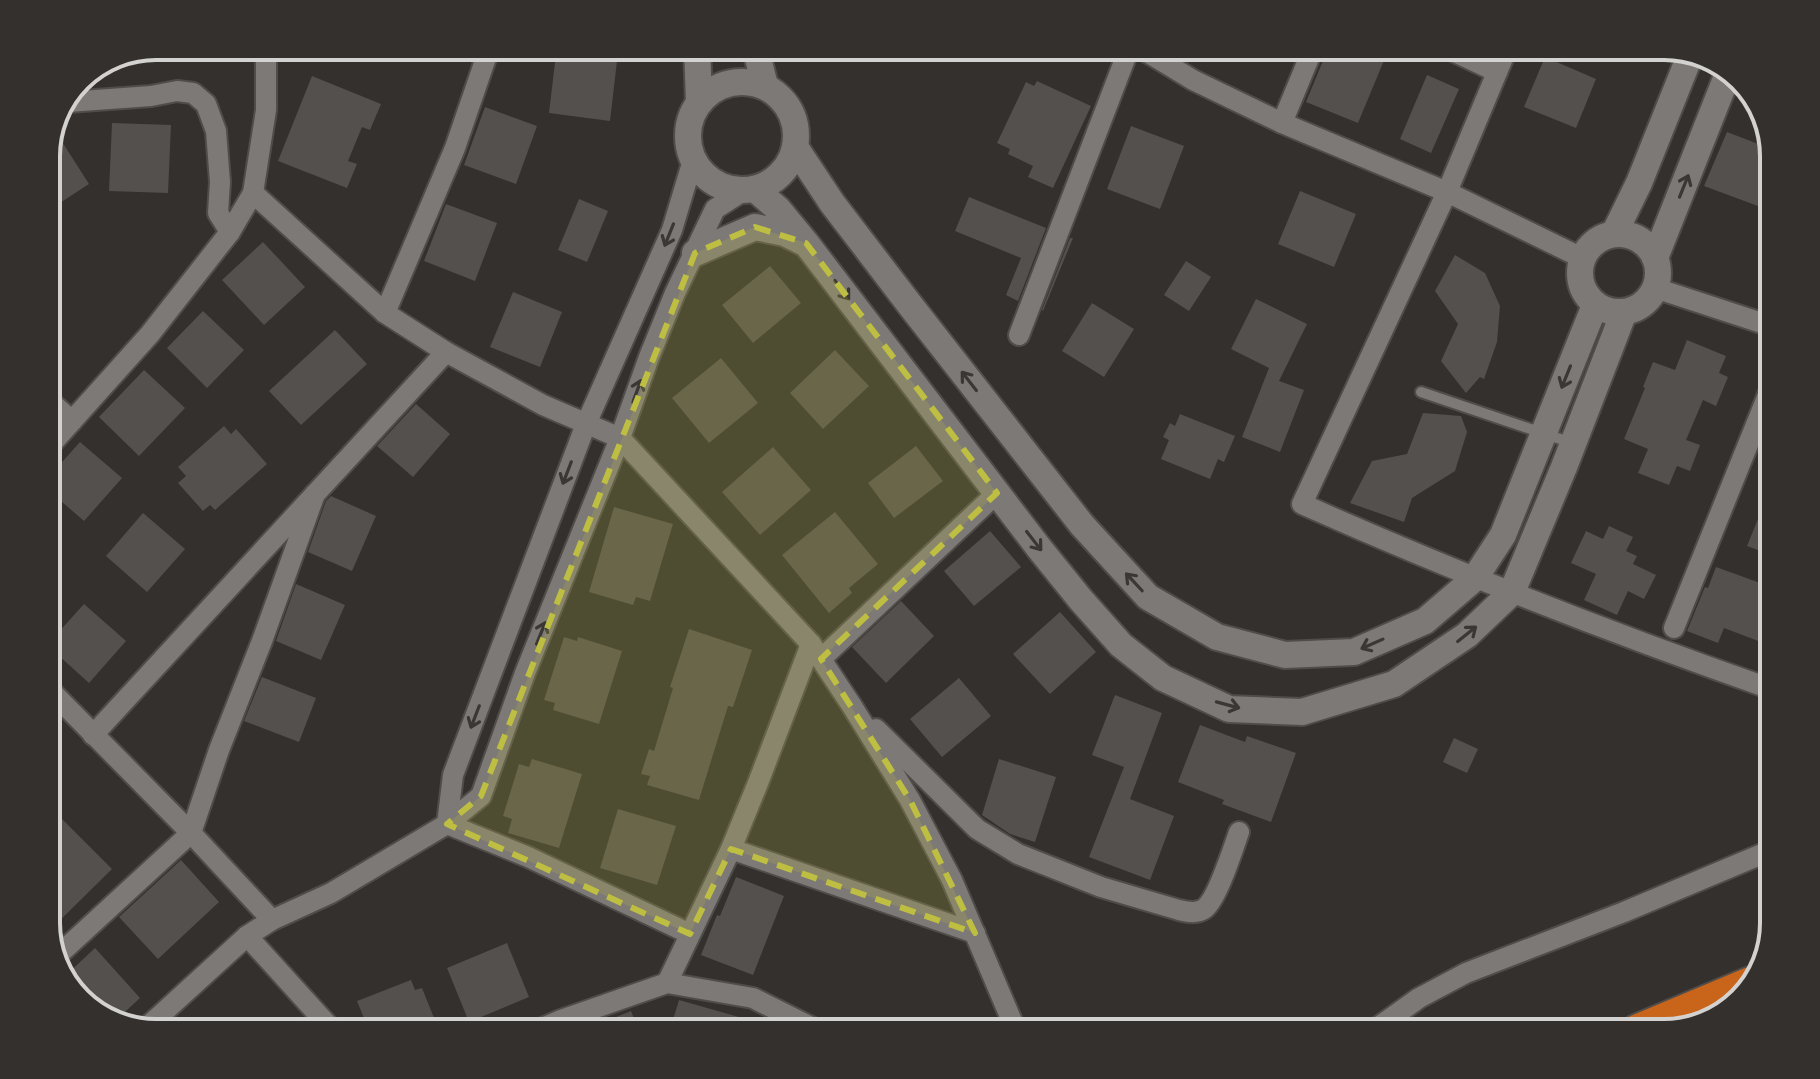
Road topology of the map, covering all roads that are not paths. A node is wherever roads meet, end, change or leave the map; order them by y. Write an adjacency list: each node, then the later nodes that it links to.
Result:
1 (266, 60): 21 (street)
2 (485, 60): 31 (street)
3 (697, 60): 15 (street)
4 (758, 60): 13 (street)
5 (1125, 60): 33 (street)
6 (1160, 60): 16 (street)
7 (1308, 60): 16 (street)
8 (1472, 60): 11 (street)
9 (1502, 60): 11 (street)
10 (1687, 63): 23 (street)
11 (1497, 72): 20 (street)
12 (1725, 82): 27 (street, one-way to 12)
13 (765, 86): 15 (street); 17 (street)
14 (77, 101): 22 (street)
15 (699, 103): 18 (street)
16 (1282, 123): 20 (street)
17 (795, 147): 19 (street); 46 (street, one-way to 17)
18 (693, 160): 19 (street); 39 (street, one-way to 39)
19 (749, 190): 24 (street); 25 (street)
20 (1447, 192): 26 (street); 46 (street)
21 (253, 193): 22 (street); 31 (street)
22 (230, 232): 38 (street)
23 (1614, 234): 26 (street); 27 (street)
24 (806, 243): 25 (street); 44 (street, one-way to 44)
25 (695, 253): 42 (street, one-way to 25)
26 (1582, 258): 29 (street)
27 (1655, 258): 28 (street)
28 (1655, 288): 30 (street); 32 (street)
29 (1595, 305): 30 (street); 41 (street, one-way to 41)
30 (1624, 312): 43 (street)
31 (385, 313): 34 (street)
32 (1760, 322)
33 (1019, 335)
34 (446, 352): 39 (street); 45 (street)
35 (1421, 392): 41 (lane)
36 (60, 410): 38 (street)
37 (1760, 415): 48 (street)
38 (72, 421): 40 (street)
39 (586, 424): 42 (street); 54 (street, one-way to 54)
40 (60, 434)
41 (1543, 434): 43 (lane); 46 (street)
42 (620, 438): 49 (street); 54 (street, one-way to 42)
43 (1574, 443): 47 (street)
44 (997, 493): 47 (street, one-way to 47); 49 (street)
45 (315, 494): 53 (street); 56 (street)
46 (1475, 578): 47 (street)
47 (1512, 592): 50 (street)
48 (1674, 628)
49 (816, 652): 52 (street); 57 (street)
50 (1760, 685)
51 (60, 701): 53 (street)
52 (852, 706): 55 (street); 60 (street)
53 (93, 735): 56 (street)
54 (447, 824): 59 (street); 61 (street)
55 (1239, 832)
56 (191, 833): 59 (street); 63 (street)
57 (731, 849): 60 (street); 61 (street)
58 (1760, 855): 72 (street)
59 (272, 920): 62 (street)
60 (975, 933): 71 (street)
61 (690, 934): 64 (street)
62 (247, 936): 67 (street); 68 (street)
63 (64, 950)
64 (667, 983): 69 (street); 70 (street)
65 (1724, 997): 66 (highway)
66 (1674, 1018)
67 (156, 1019)
68 (322, 1019)
69 (564, 1019)
70 (795, 1019)
71 (1011, 1019)
72 (1390, 1019)

